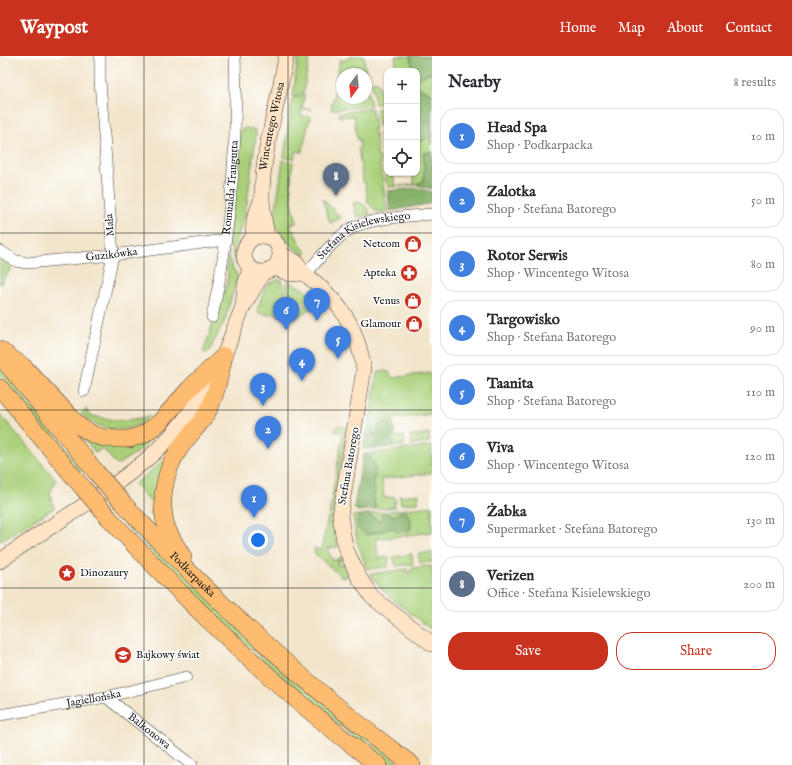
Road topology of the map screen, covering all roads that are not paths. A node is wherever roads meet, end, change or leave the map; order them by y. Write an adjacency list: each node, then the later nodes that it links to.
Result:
1 (100, 56): 8 (street, Mała)
2 (235, 56): 6 (street, Romualda Traugutta)
3 (286, 56): 5 (street, Wincentego Witosa)
4 (432, 214): 10 (street, Stefana Kisielewskiego)
5 (260, 237): 9 (street); 9 (street)
6 (225, 240): 8 (street, Guzikówka); 11 (street, Romualda Traugutta)
7 (0, 252): 8 (street, Guzikówka)
8 (112, 255): 15 (street, Mała)
9 (267, 266): 10 (street, Stefana Batorego); 14 (street)
10 (305, 273): 19 (street, Stefana Batorego)
11 (212, 317)
12 (0, 350): 14 (main road)
13 (0, 356): 18 (main road, Podkarpacka, bridge)
14 (224, 356): 17 (street); 18 (main road)
15 (84, 391)
16 (3, 392): 24 (main road, Podkarpacka, bridge)
17 (0, 561)
18 (192, 575): 25 (main road, Podkarpacka)
19 (432, 644)
20 (186, 677): 21 (street, Jagiellońska)
21 (106, 696): 22 (street, Jagiellońska); 23 (street, Balkonowa)
22 (0, 715)
23 (192, 765)
24 (378, 765)
25 (412, 765)

